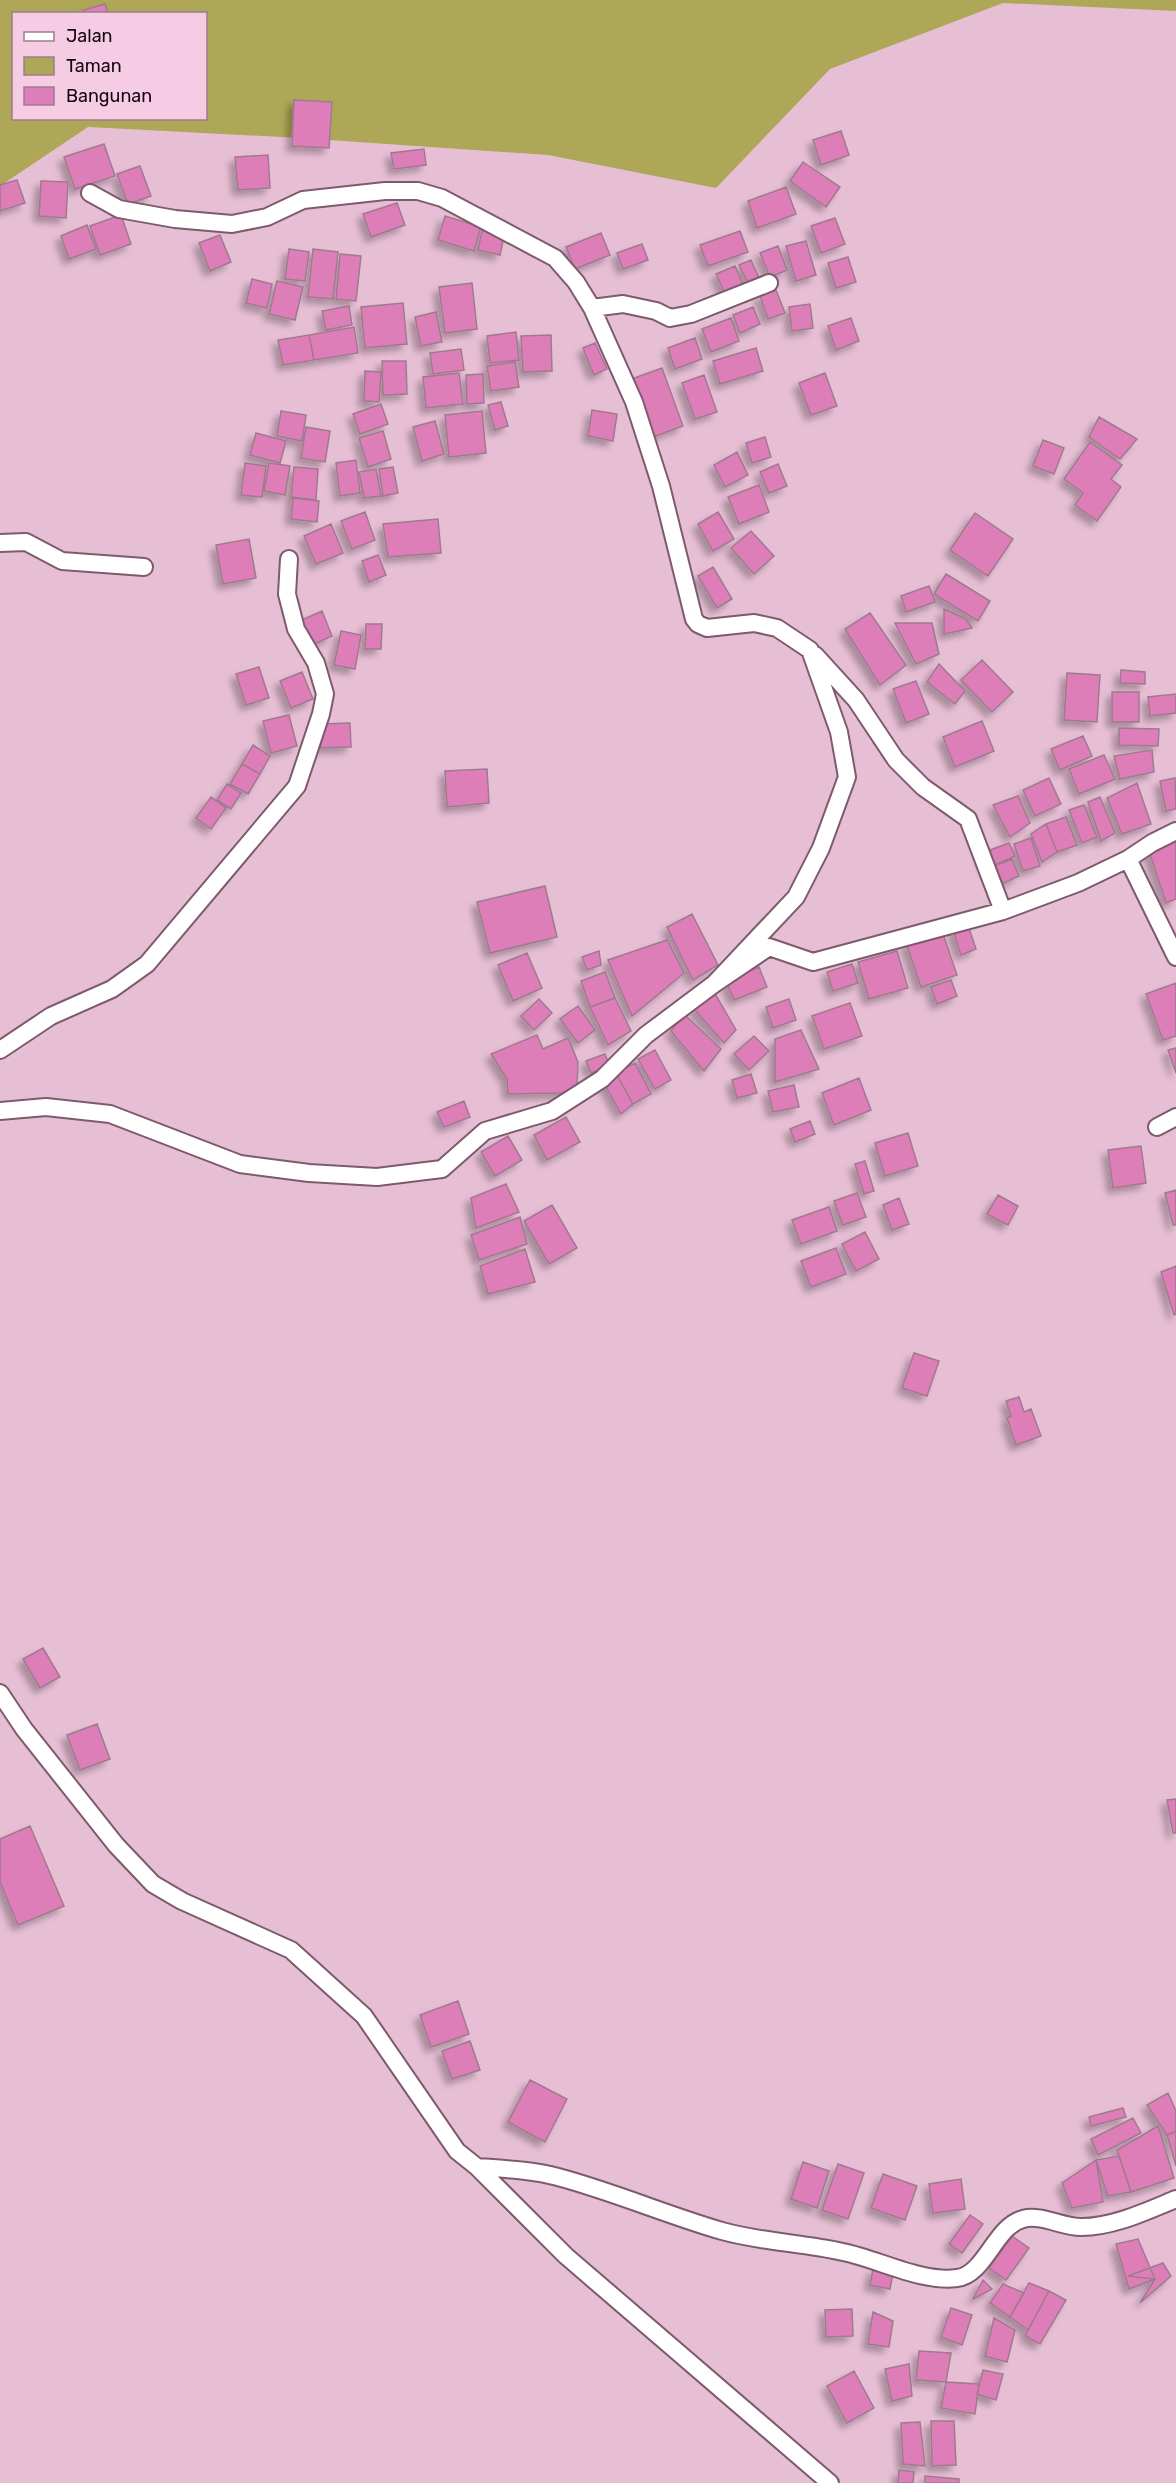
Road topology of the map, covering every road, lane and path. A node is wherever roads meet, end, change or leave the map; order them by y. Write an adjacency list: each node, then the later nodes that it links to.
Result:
1 (90, 193): 3 (street)
2 (769, 283): 3 (street)
3 (592, 308): 7 (street)
4 (0, 543): 6 (street)
5 (289, 559): 13 (street)
6 (144, 567)
7 (810, 650): 10 (street); 12 (street)
8 (1176, 831): 9 (street)
9 (1128, 860): 10 (street); 11 (street)
10 (1003, 910): 12 (street)
11 (1176, 957)
12 (714, 984): 14 (street)
13 (0, 1050)
14 (0, 1111)
15 (1176, 1118): 16 (street)
16 (1157, 1127)
17 (0, 1693): 18 (street)
18 (477, 2167): 19 (street); 20 (street)
19 (1176, 2199)
20 (830, 2483)

